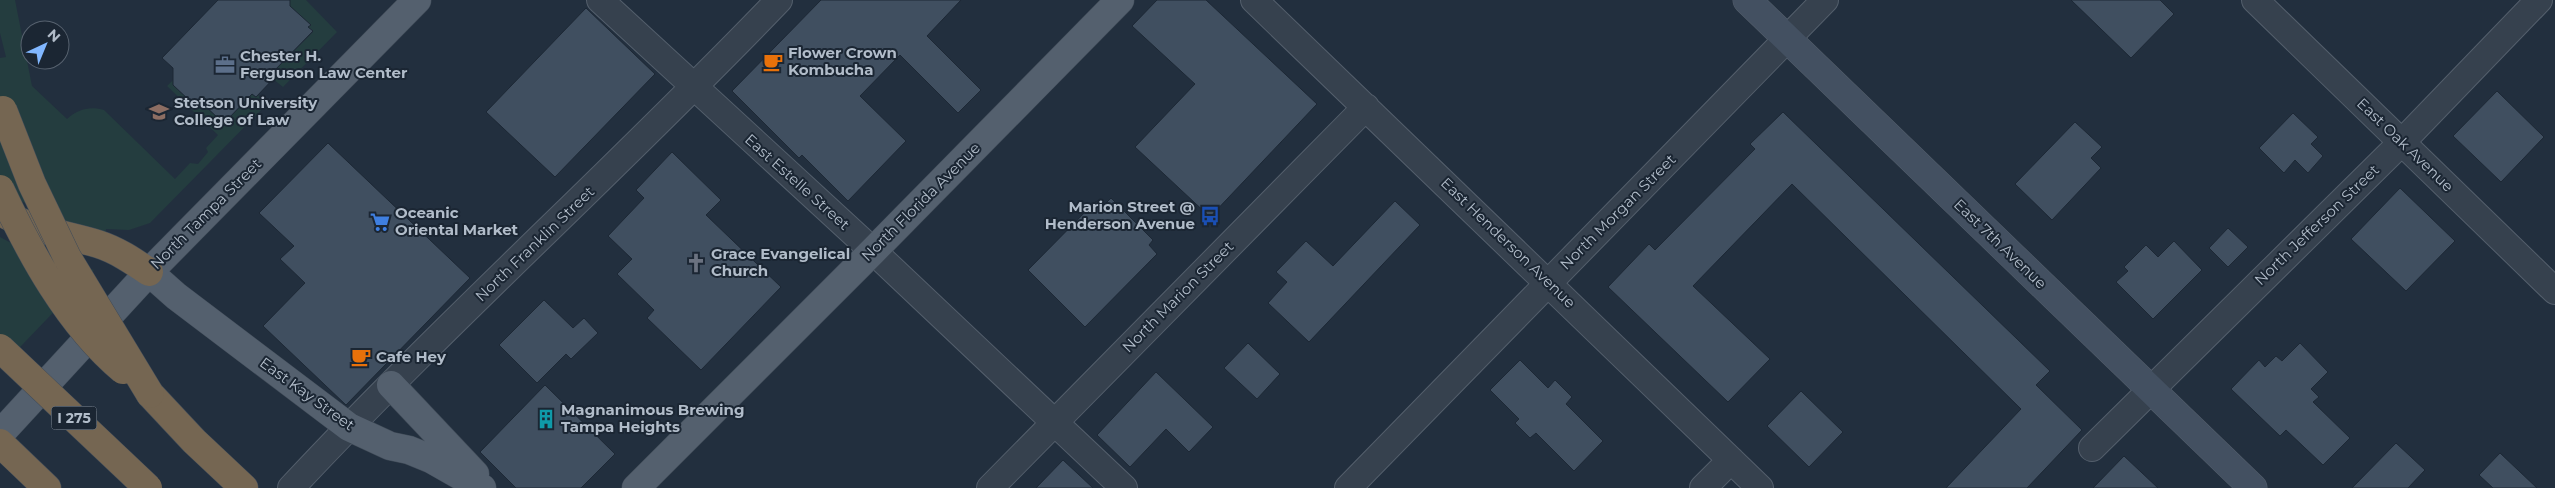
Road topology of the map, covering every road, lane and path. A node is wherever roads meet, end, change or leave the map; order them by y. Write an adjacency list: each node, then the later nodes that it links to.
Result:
1 (417, 0): 18 (main road, North Tampa Street)
2 (600, 0): 11 (street, East Estelle Street)
3 (779, 0): 11 (street, North Franklin Street)
4 (1120, 0): 17 (main road, North Florida Avenue)
5 (1254, 0): 13 (street, East Henderson Avenue)
6 (1747, 0): 10 (street, East 7th Avenue)
7 (1825, 0): 10 (street, North Morgan Street)
8 (2256, 0): 14 (street, East Oak Avenue)
9 (2539, 0): 14 (street, North Jefferson Street)
10 (1788, 40): 19 (street, North Morgan Street); 23 (street, East 7th Avenue)
11 (694, 89): 17 (street, East Estelle Street); 22 (street, North Franklin Street)
12 (2, 104): 24 (highway, bridge)
13 (1366, 107): 19 (street, East Henderson Avenue); 25 (street, North Marion Street)
14 (2402, 142): 20 (street, East Oak Avenue); 23 (street, North Jefferson Street)
15 (0, 189): 24 (highway, bridge)
16 (0, 211): 18 (highway)
17 (873, 251): 25 (street, East Estelle Street); 37 (main road, North Florida Avenue)
18 (149, 272): 26 (main road, East Kay Street); 27 (main road, North Tampa Street)
19 (1548, 282): 30 (street, East Henderson Avenue); 40 (street, North Morgan Street)
20 (2555, 291)
21 (0, 348): 32 (highway, I 275, bridge)
22 (391, 385): 26 (street, North Franklin Street); 36 (main road)
23 (2150, 388): 29 (street, North Jefferson Street); 43 (street, East 7th Avenue)
24 (150, 394): 33 (highway)
25 (1054, 421): 38 (street, North Marion Street); 39 (street, East Estelle Street)
26 (349, 427): 34 (street, North Franklin Street); 35 (main road, East Kay Street)
27 (0, 434)
28 (0, 444): 31 (highway)
29 (2092, 448)
30 (1731, 460): 41 (street); 42 (street, East Henderson Avenue)
31 (46, 488)
32 (148, 488)
33 (244, 488)
34 (291, 488)
35 (482, 488)
36 (488, 488)
37 (636, 488)
38 (990, 488)
39 (1124, 488)
40 (1348, 488)
41 (1703, 488)
42 (1760, 488)
43 (2253, 488)

